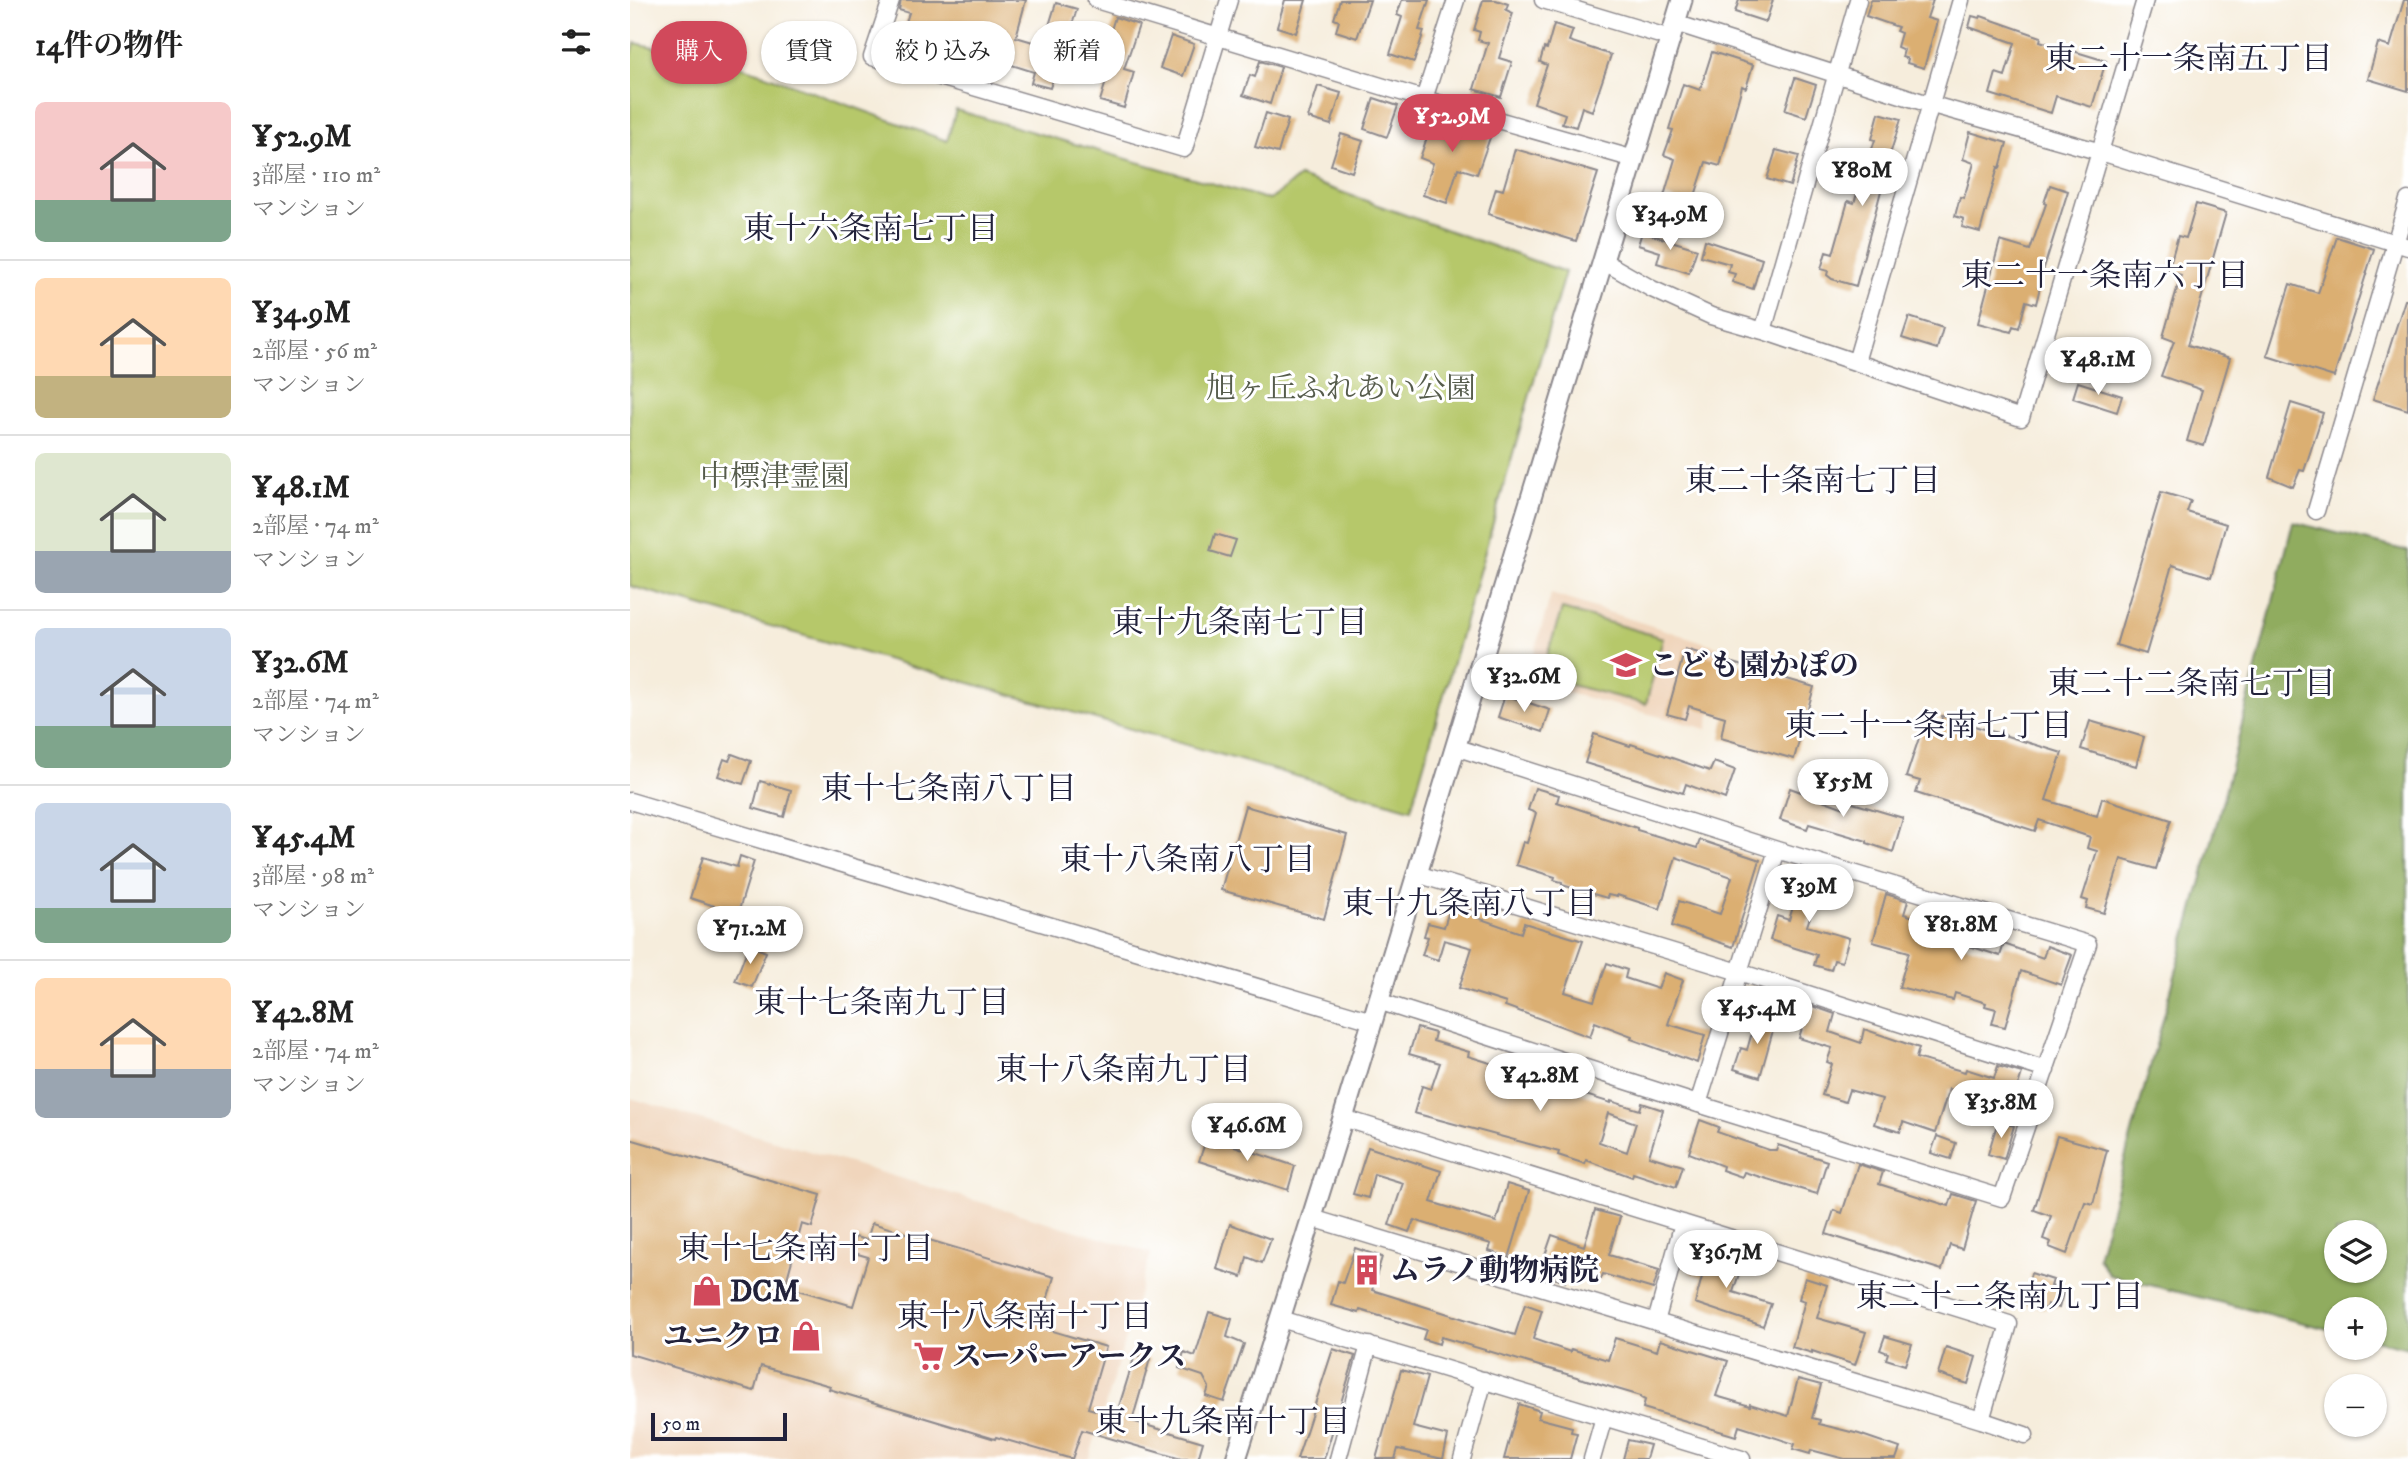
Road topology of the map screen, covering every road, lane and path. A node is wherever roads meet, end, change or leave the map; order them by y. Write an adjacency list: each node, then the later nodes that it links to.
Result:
1 (891, 0): 11 (street)
2 (1096, 0): 11 (street)
3 (1229, 0): 11 (street)
4 (1456, 0): 13 (street)
5 (1543, 0): 10 (street)
6 (1682, 0): 10 (street)
7 (1858, 0): 12 (street)
8 (1961, 0): 14 (street)
9 (2145, 0): 15 (street)
10 (1673, 30): 12 (street); 16 (street)
11 (1218, 35): 13 (street)
12 (1836, 75): 14 (street); 20 (street)
13 (1424, 99): 16 (street)
14 (1929, 104): 15 (street); 21 (street)
15 (2101, 152): 18 (street); 21 (street)
16 (1634, 159): 19 (street)
17 (2408, 200): 18 (street)
18 (2402, 245): 22 (street)
19 (1603, 261): 20 (street); 23 (street)
20 (1763, 331): 21 (street)
21 (1856, 362)
22 (2316, 512)
23 (1455, 747): 25 (street); 26 (street)
24 (630, 801): 29 (street)
25 (1777, 850): 27 (street); 30 (street)
26 (1417, 874): 27 (street); 28 (street)
27 (1739, 972): 30 (street); 31 (street)
28 (1378, 1001): 29 (street); 31 (street)
29 (1372, 1021): 32 (street)
30 (2046, 1070): 31 (street)
31 (1698, 1104)
32 (1343, 1118): 33 (street); 34 (street)
33 (1312, 1218): 35 (street); 36 (street)
34 (1683, 1223): 36 (street); 40 (street)
35 (1282, 1319): 37 (street); 43 (street)
36 (1656, 1322): 40 (street)
37 (1368, 1345): 38 (street); 44 (street)
38 (1484, 1380): 39 (street); 45 (street)
39 (1604, 1417): 42 (street); 46 (street)
40 (1980, 1420): 41 (street)
41 (2025, 1435)
42 (1716, 1455): 47 (street)
43 (1236, 1459)
44 (1338, 1459)
45 (1462, 1459)
46 (1592, 1459)
47 (1742, 1459)

